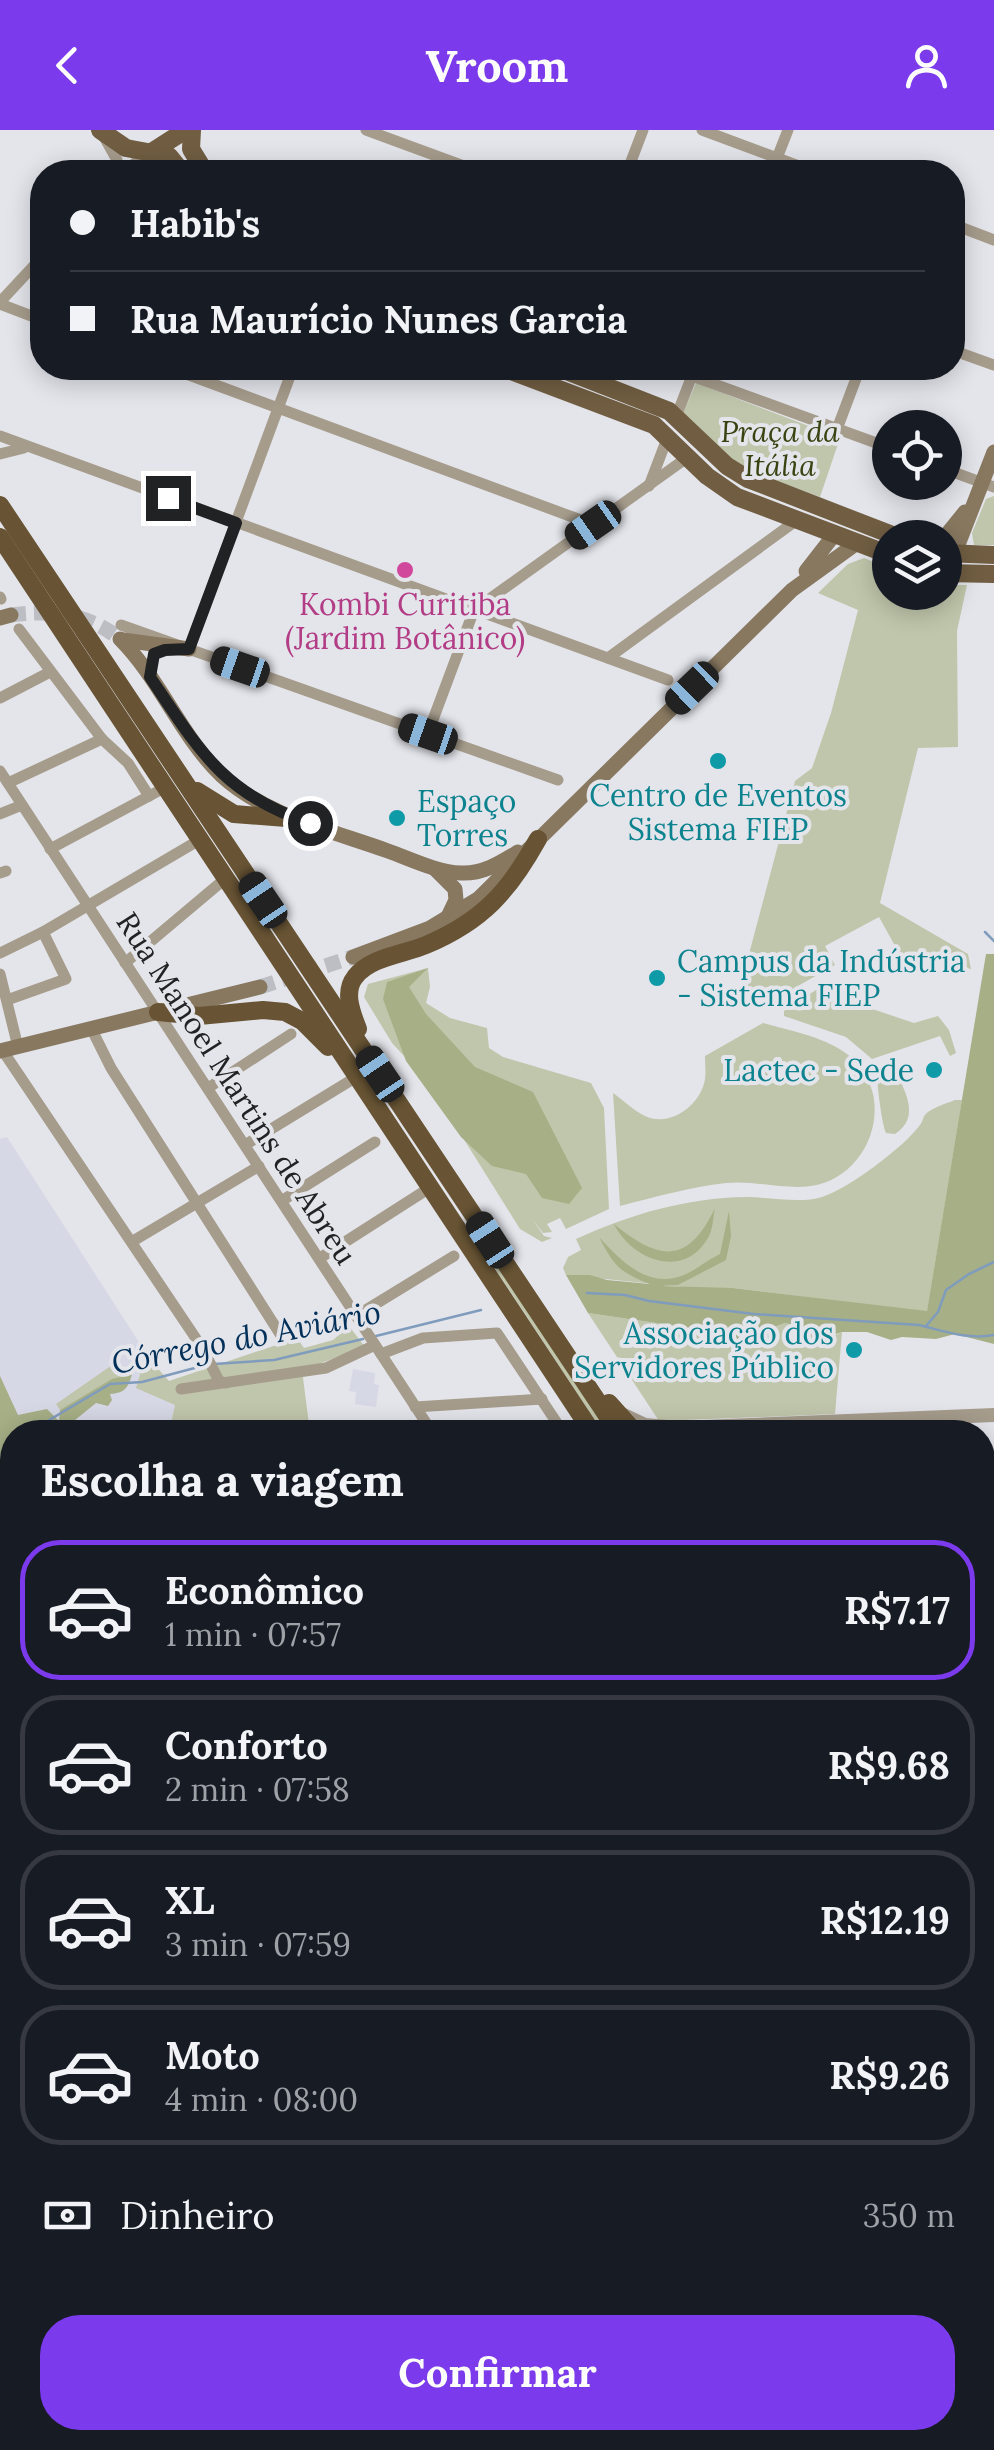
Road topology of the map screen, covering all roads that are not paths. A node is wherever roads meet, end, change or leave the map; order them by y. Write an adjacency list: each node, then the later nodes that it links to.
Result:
1 (189, 130): 7 (main road); 12 (main road)
2 (366, 130): 13 (street)
3 (643, 130): 14 (street)
4 (702, 130): 8 (street)
5 (788, 130): 8 (street)
6 (100, 131): 7 (main road); 9 (street)
7 (153, 150): 10 (street); 11 (main road)
8 (777, 158): 15 (street)
9 (118, 160)
10 (138, 160)
11 (172, 160)
12 (198, 160)
13 (447, 160)
14 (632, 160)
15 (782, 160)
16 (965, 229): 17 (street)
17 (994, 240)
18 (30, 270): 19 (street)
19 (0, 303): 20 (street)
20 (30, 315)
21 (965, 355): 22 (street)
22 (994, 365)
23 (202, 380): 31 (street)
24 (288, 380): 31 (street)
25 (548, 380): 30 (main road)
26 (579, 380): 30 (main road)
27 (691, 380): 32 (street)
28 (714, 380): 33 (street)
29 (855, 380): 33 (street)
30 (606, 396): 32 (main road); 35 (main road)
31 (278, 408): 45 (street); 48 (street)
32 (676, 416): 49 (main road)
33 (837, 429): 36 (street)
34 (0, 436): 37 (street)
35 (668, 436): 40 (main road); 43 (street)
36 (872, 442)
37 (31, 449): 39 (street); 48 (street)
38 (994, 452): 42 (main road)
39 (0, 454)
40 (688, 458): 43 (street); 46 (main road)
41 (962, 475): 42 (street)
42 (988, 485): 47 (main road); 51 (main road)
43 (649, 486): 61 (street)
44 (0, 505): 75 (highway)
45 (578, 519)
46 (797, 520): 52 (main road); 64 (street)
47 (961, 520)
48 (236, 523): 61 (street); 63 (street)
49 (866, 524): 50 (main road); 52 (main road)
50 (872, 526)
51 (962, 532)
52 (834, 534): 54 (main road); 60 (main road)
53 (0, 537): 71 (highway)
54 (856, 543): 55 (main road); 60 (main road)
55 (872, 549)
56 (994, 555): 57 (main road)
57 (962, 557)
58 (962, 573): 59 (main road)
59 (994, 574)
60 (792, 590): 81 (main road)
61 (474, 610): 64 (street); 69 (street)
62 (10, 621): 65 (street)
63 (189, 649): 66 (main road); 66 (main road); 69 (street)
64 (608, 658): 67 (street)
65 (50, 672): 68 (street); 70 (street)
66 (150, 677): 79 (main road)
67 (668, 680)
68 (0, 698)
69 (428, 734): 73 (street)
70 (102, 738): 71 (street); 74 (street)
71 (142, 767): 75 (highway); 76 (street)
72 (0, 771): 74 (street, Rua Manoel Martins de Abreu)
73 (558, 780)
74 (8, 784): 77 (street, Rua Manoel Martins de Abreu)
75 (176, 785): 76 (street); 79 (highway); 80 (highway); 98 (highway)
76 (148, 796): 82 (street)
77 (22, 805): 78 (street); 82 (street, Rua Manoel Martins de Abreu)
78 (0, 814)
79 (299, 820): 83 (main road)
80 (200, 839): 84 (highway); 85 (street)
81 (538, 839): 83 (main road); 86 (main road); 98 (highway)
82 (50, 849): 85 (street, Rua Manoel Martins de Abreu)
83 (432, 867): 86 (main road)
84 (226, 878): 90 (street); 98 (highway)
85 (88, 905): 87 (street); 90 (street, Rua Manoel Martins de Abreu)
86 (447, 920): 89 (main road)
87 (43, 932): 88 (street); 93 (street)
88 (0, 954)
89 (353, 957)
90 (125, 963): 94 (street, Rua Manoel Martins de Abreu)
91 (0, 974): 93 (street)
92 (260, 988): 94 (main road)
93 (8, 1000): 97 (street)
94 (158, 1012): 95 (main road); 98 (highway); 99 (street, Rua Manoel Martins de Abreu)
95 (92, 1030): 97 (main road); 105 (street)
96 (291, 1034): 99 (street)
97 (7, 1050): 106 (street)
98 (358, 1065): 101 (street); 103 (highway); 112 (highway)
99 (208, 1088): 101 (street, Rua Manoel Martins de Abreu)
100 (375, 1142): 104 (street)
101 (246, 1145): 102 (street, Rua Manoel Martins de Abreu)
102 (259, 1166): 104 (street, Rua Manoel Martins de Abreu); 105 (street)
103 (432, 1187): 108 (street); 122 (highway)
104 (283, 1200): 108 (street, Rua Manoel Martins de Abreu)
105 (198, 1204): 106 (street); 110 (street)
106 (133, 1241): 113 (street)
107 (454, 1256): 109 (street)
108 (320, 1258): 109 (street, Rua Manoel Martins de Abreu)
109 (358, 1319): 111 (street, Rua Manoel Martins de Abreu)
110 (282, 1337)
111 (376, 1347): 113 (street); 115 (street); 116 (street, Rua Manoel Martins de Abreu)
112 (580, 1375): 117 (highway); 123 (highway)
113 (226, 1383): 114 (street)
114 (181, 1389)
115 (542, 1400): 116 (street); 121 (street)
116 (415, 1407): 120 (street, Rua Manoel Martins de Abreu)
117 (615, 1410): 124 (highway); 125 (street)
118 (994, 1415): 119 (street)
119 (930, 1418): 126 (street)
120 (424, 1420)
121 (555, 1420)
122 (584, 1420)
123 (610, 1420)
124 (624, 1420)
125 (635, 1420)
126 (888, 1420)

